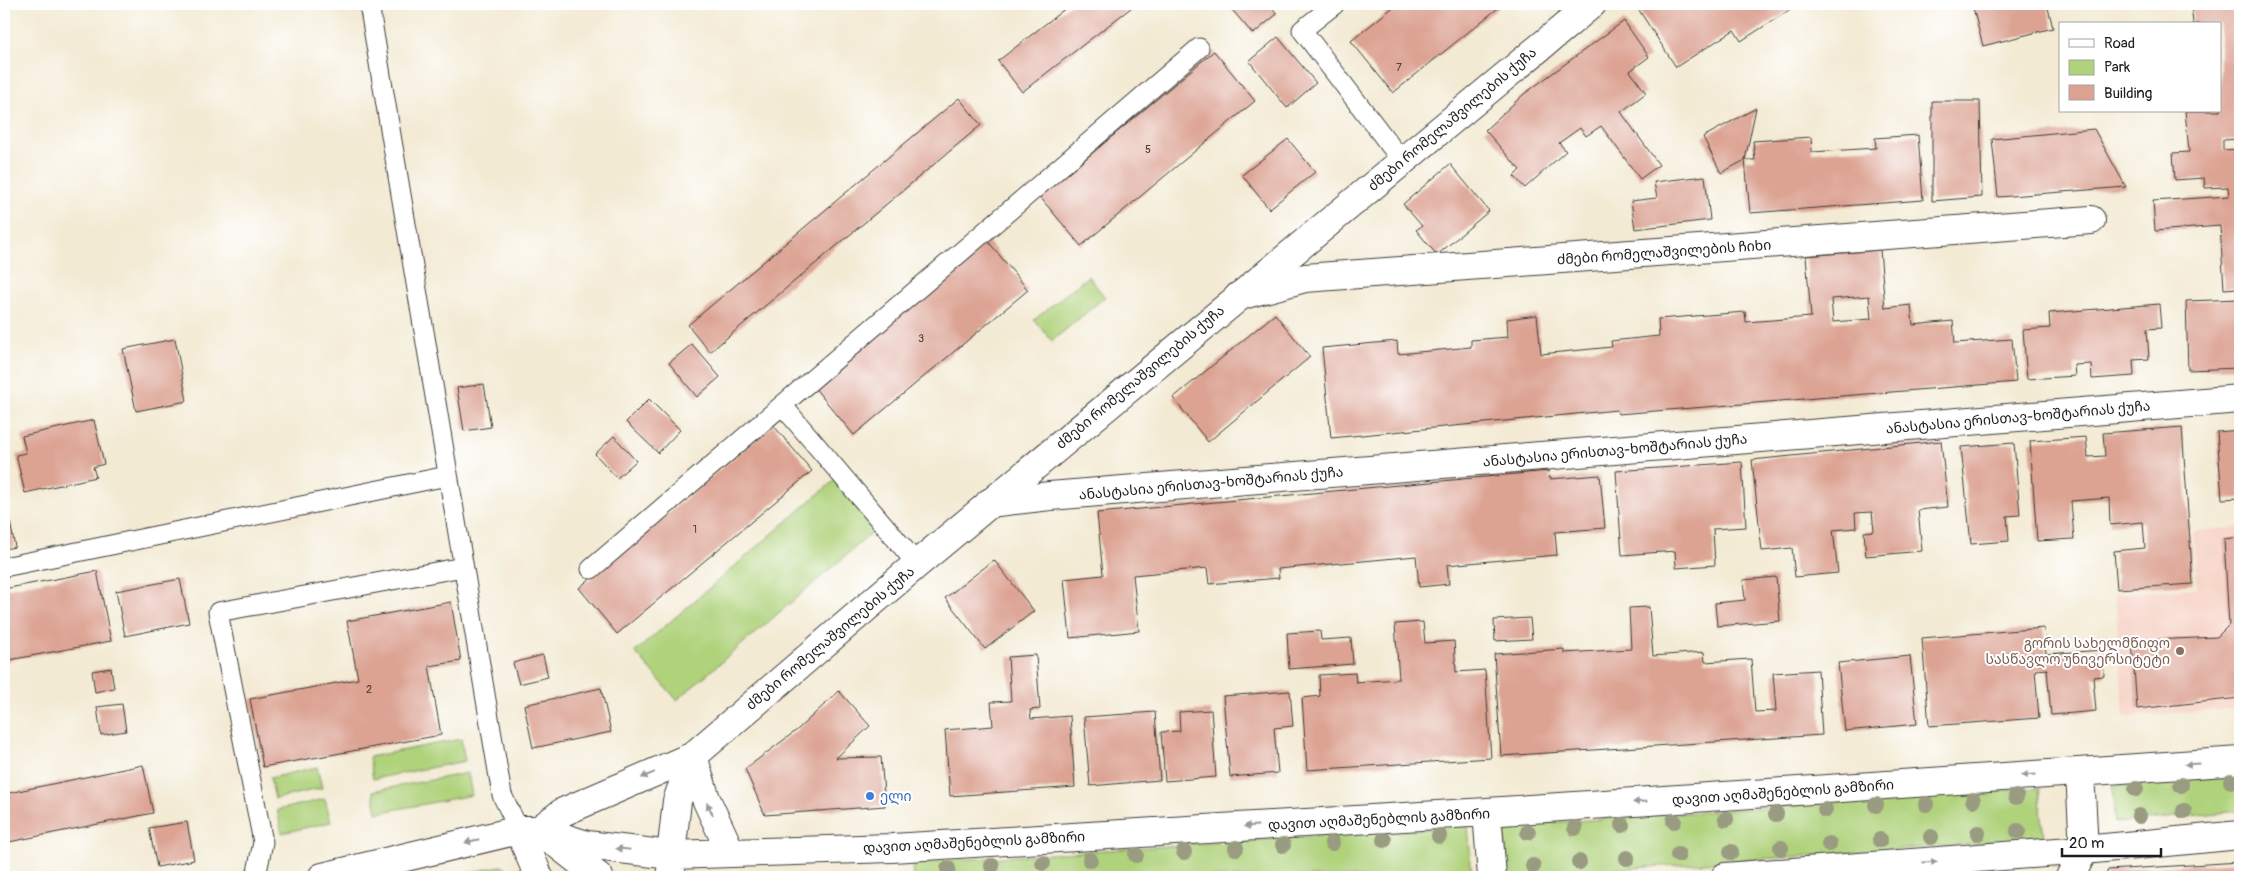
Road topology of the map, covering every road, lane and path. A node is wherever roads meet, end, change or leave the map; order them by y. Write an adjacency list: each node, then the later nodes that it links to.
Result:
1 (369, 4): 10 (lane)
2 (1335, 4): 5 (lane)
3 (1592, 4): 5 (street, ძმები რომელაშვილების ქუჩა)
4 (1198, 48): 9 (lane)
5 (1402, 161): 7 (street, ძმები რომელაშვილების ქუჩა)
6 (2091, 220): 7 (street, ძმები რომელაშვილების ჩიხი)
7 (1239, 296): 11 (street, ძმები რომელაშვილების ქუჩა)
8 (2240, 399): 11 (street, ანასტასია ერისთავ-ხოშტარიას ქუჩა)
9 (782, 405): 12 (lane); 15 (lane)
10 (447, 476): 13 (lane); 14 (lane)
11 (990, 504): 12 (street, ძმები რომელაშვილების ქუჩა)
12 (918, 564): 16 (street, ძმები რომელაშვილების ქუჩა)
13 (4, 567)
14 (463, 567): 20 (lane); 26 (lane)
15 (591, 569)
16 (693, 756): 20 (street, ძმები რომელაშვილების ქუჩა, one-way to 20); 23 (street, one-way to 16); 25 (street, ძმები რომელაშვილების ქუჩა)
17 (2240, 761): 18 (street, დავით აღმაშენებლის გამზირი, one-way to 18)
18 (2080, 772): 19 (street, დავით აღმაშენებლის გამზირი, one-way to 19); 22 (street)
19 (1486, 812): 23 (street, დავით აღმაშენებლის გამზირი, one-way to 23); 31 (street)
20 (529, 830): 24 (street, one-way to 24); 25 (street, დავით აღმაშენებლის გამზირი, one-way to 20); 29 (street); 30 (street)
21 (2240, 835): 22 (street)
22 (2084, 850): 32 (street, one-way to 22); 33 (street)
23 (731, 853): 25 (street, დავით აღმაშენებლის გამზირი)
24 (422, 854): 27 (street); 28 (street)
25 (671, 866)
26 (256, 877)
27 (322, 877)
28 (404, 877)
29 (539, 877)
30 (599, 877)
31 (1492, 877)
32 (1725, 877)
33 (2070, 877)

